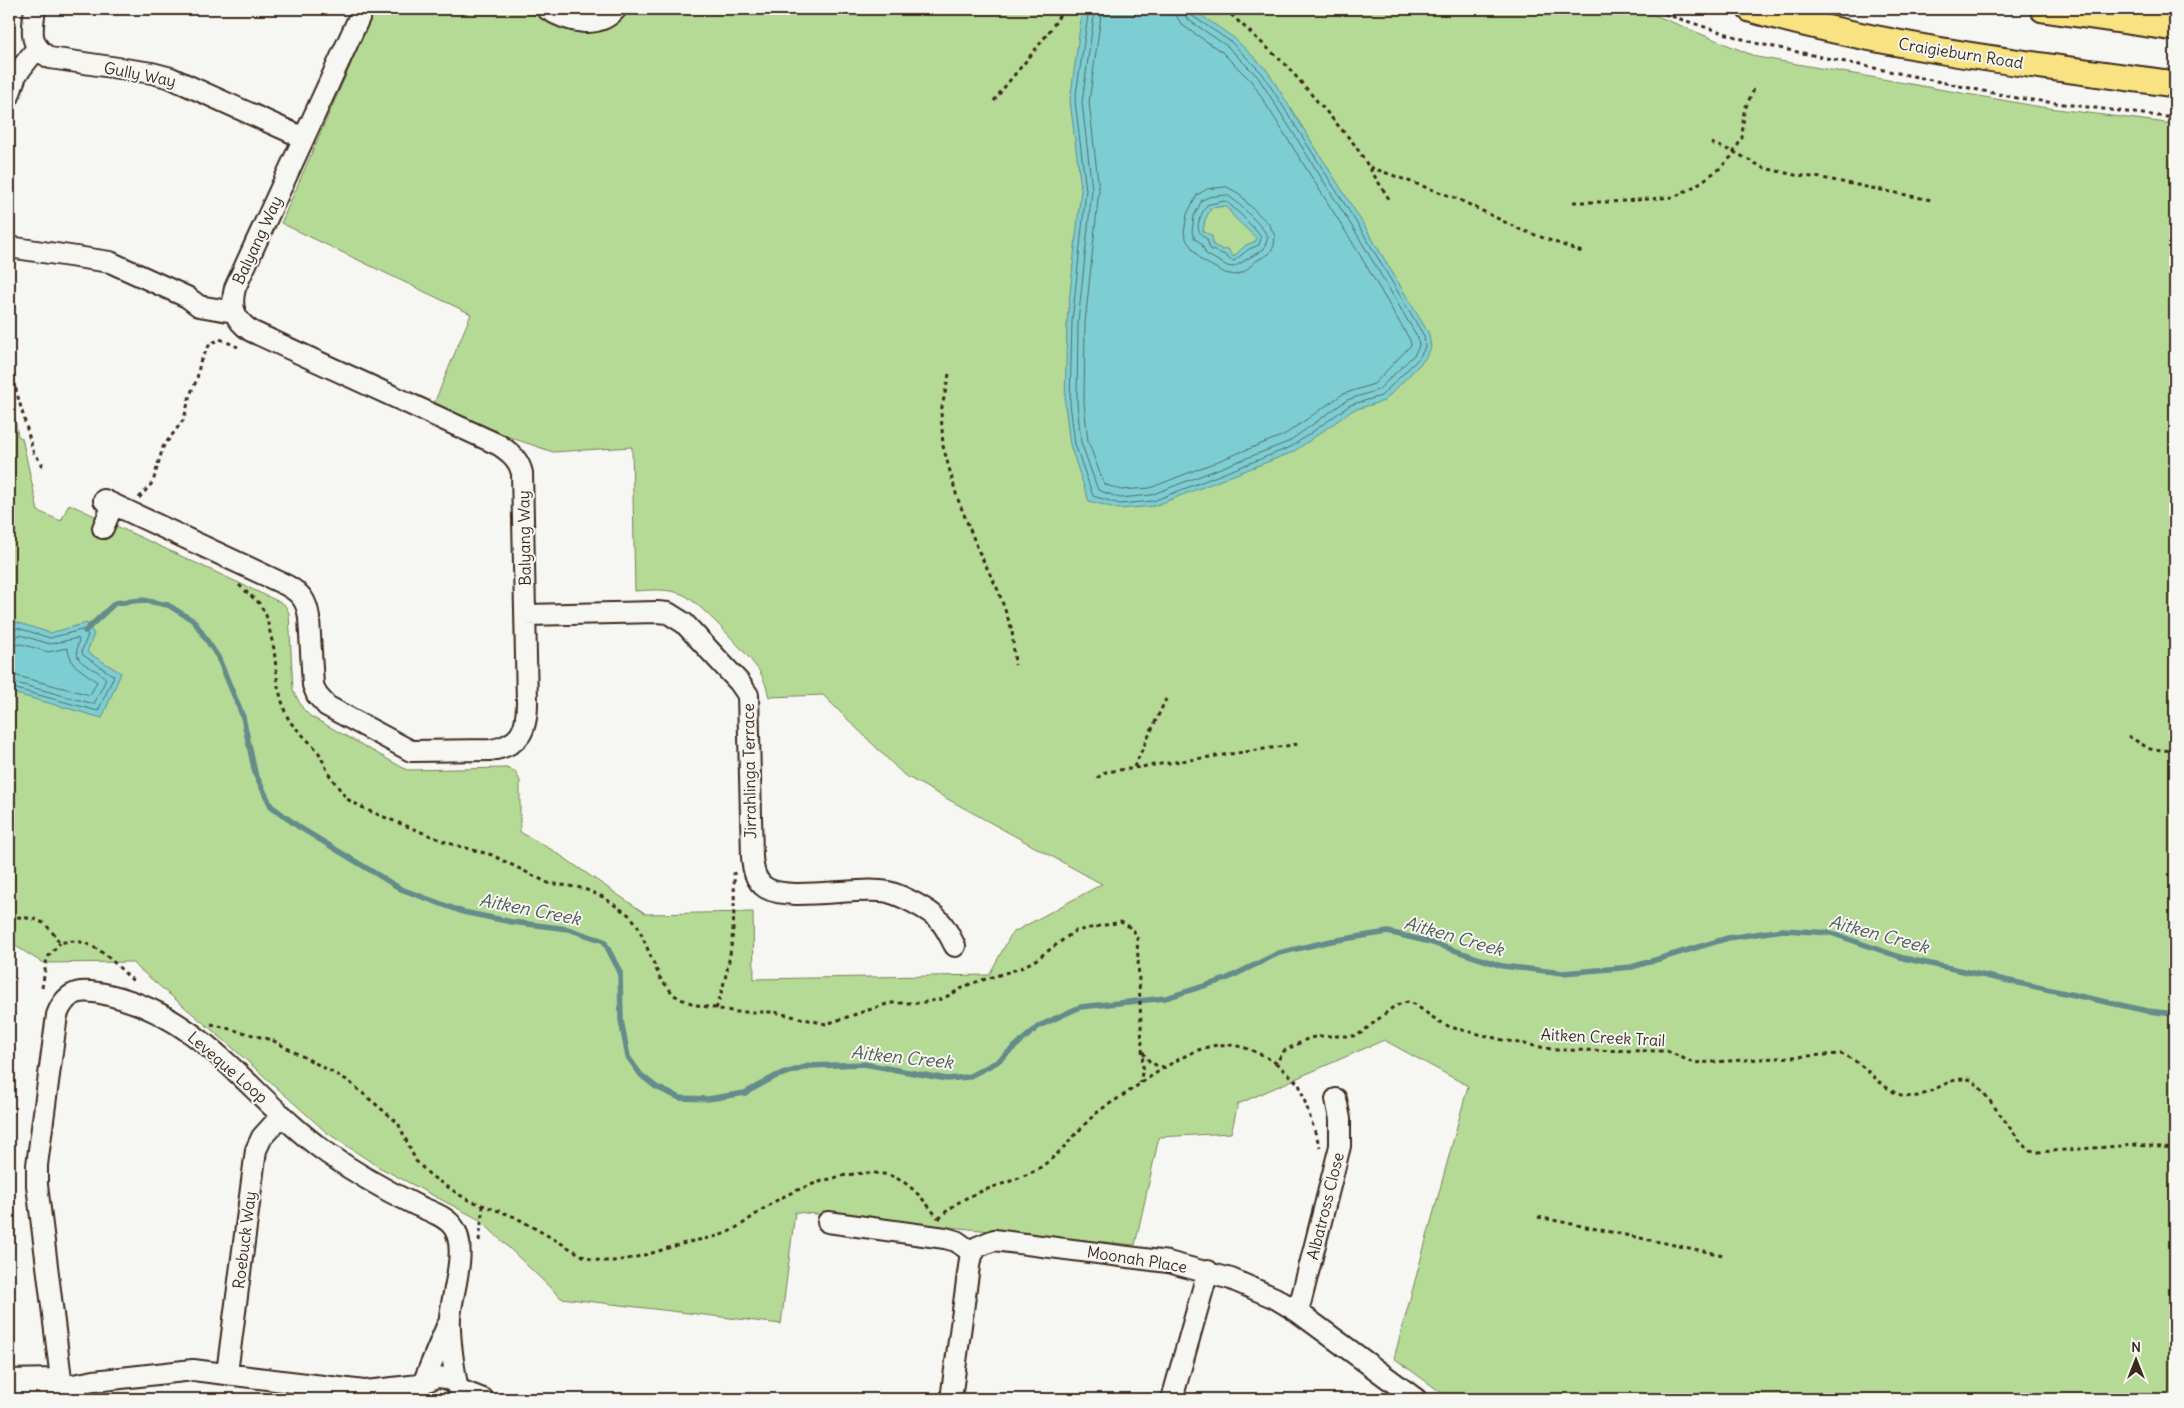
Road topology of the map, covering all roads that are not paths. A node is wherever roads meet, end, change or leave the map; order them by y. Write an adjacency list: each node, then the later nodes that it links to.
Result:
1 (35, 9): 10 (street)
2 (363, 9): 13 (street, Balyang Way)
3 (547, 9): 6 (street)
4 (572, 9): 5 (street)
5 (599, 9)
6 (616, 9)
7 (1750, 9): 11 (main road, Craigieburn Road)
8 (2043, 9): 9 (main road)
9 (2175, 28)
10 (37, 48): 12 (street); 13 (street, Gully Way)
11 (2175, 84)
12 (9, 96)
13 (304, 138): 15 (street, Balyang Way)
14 (9, 247): 15 (street)
15 (233, 303): 17 (street, Balyang Way)
16 (103, 528): 17 (street, Balyang Way)
17 (526, 615): 18 (street, Jirrahlinga Terrace)
18 (955, 946)
19 (1336, 1099): 24 (street, Albatross Close)
20 (282, 1115): 25 (street, Leveque Loop); 26 (street, Roebuck Way); 28 (street, Leveque Loop)
21 (828, 1222): 22 (street)
22 (973, 1253): 23 (street, Moonah Place); 35 (street)
23 (1208, 1272): 24 (street, Moonah Place); 36 (street)
24 (1298, 1312): 37 (street, Moonah Place)
25 (450, 1317): 29 (street, Leveque Loop); 31 (street, Leveque Loop)
26 (227, 1373): 28 (street); 30 (street)
27 (9, 1380): 28 (street)
28 (62, 1383): 32 (street)
29 (419, 1388): 30 (street); 31 (street)
30 (364, 1391): 33 (street)
31 (460, 1391): 34 (street)
32 (9, 1397)
33 (385, 1399)
34 (483, 1399)
35 (952, 1399)
36 (1172, 1399)
37 (1416, 1399)

